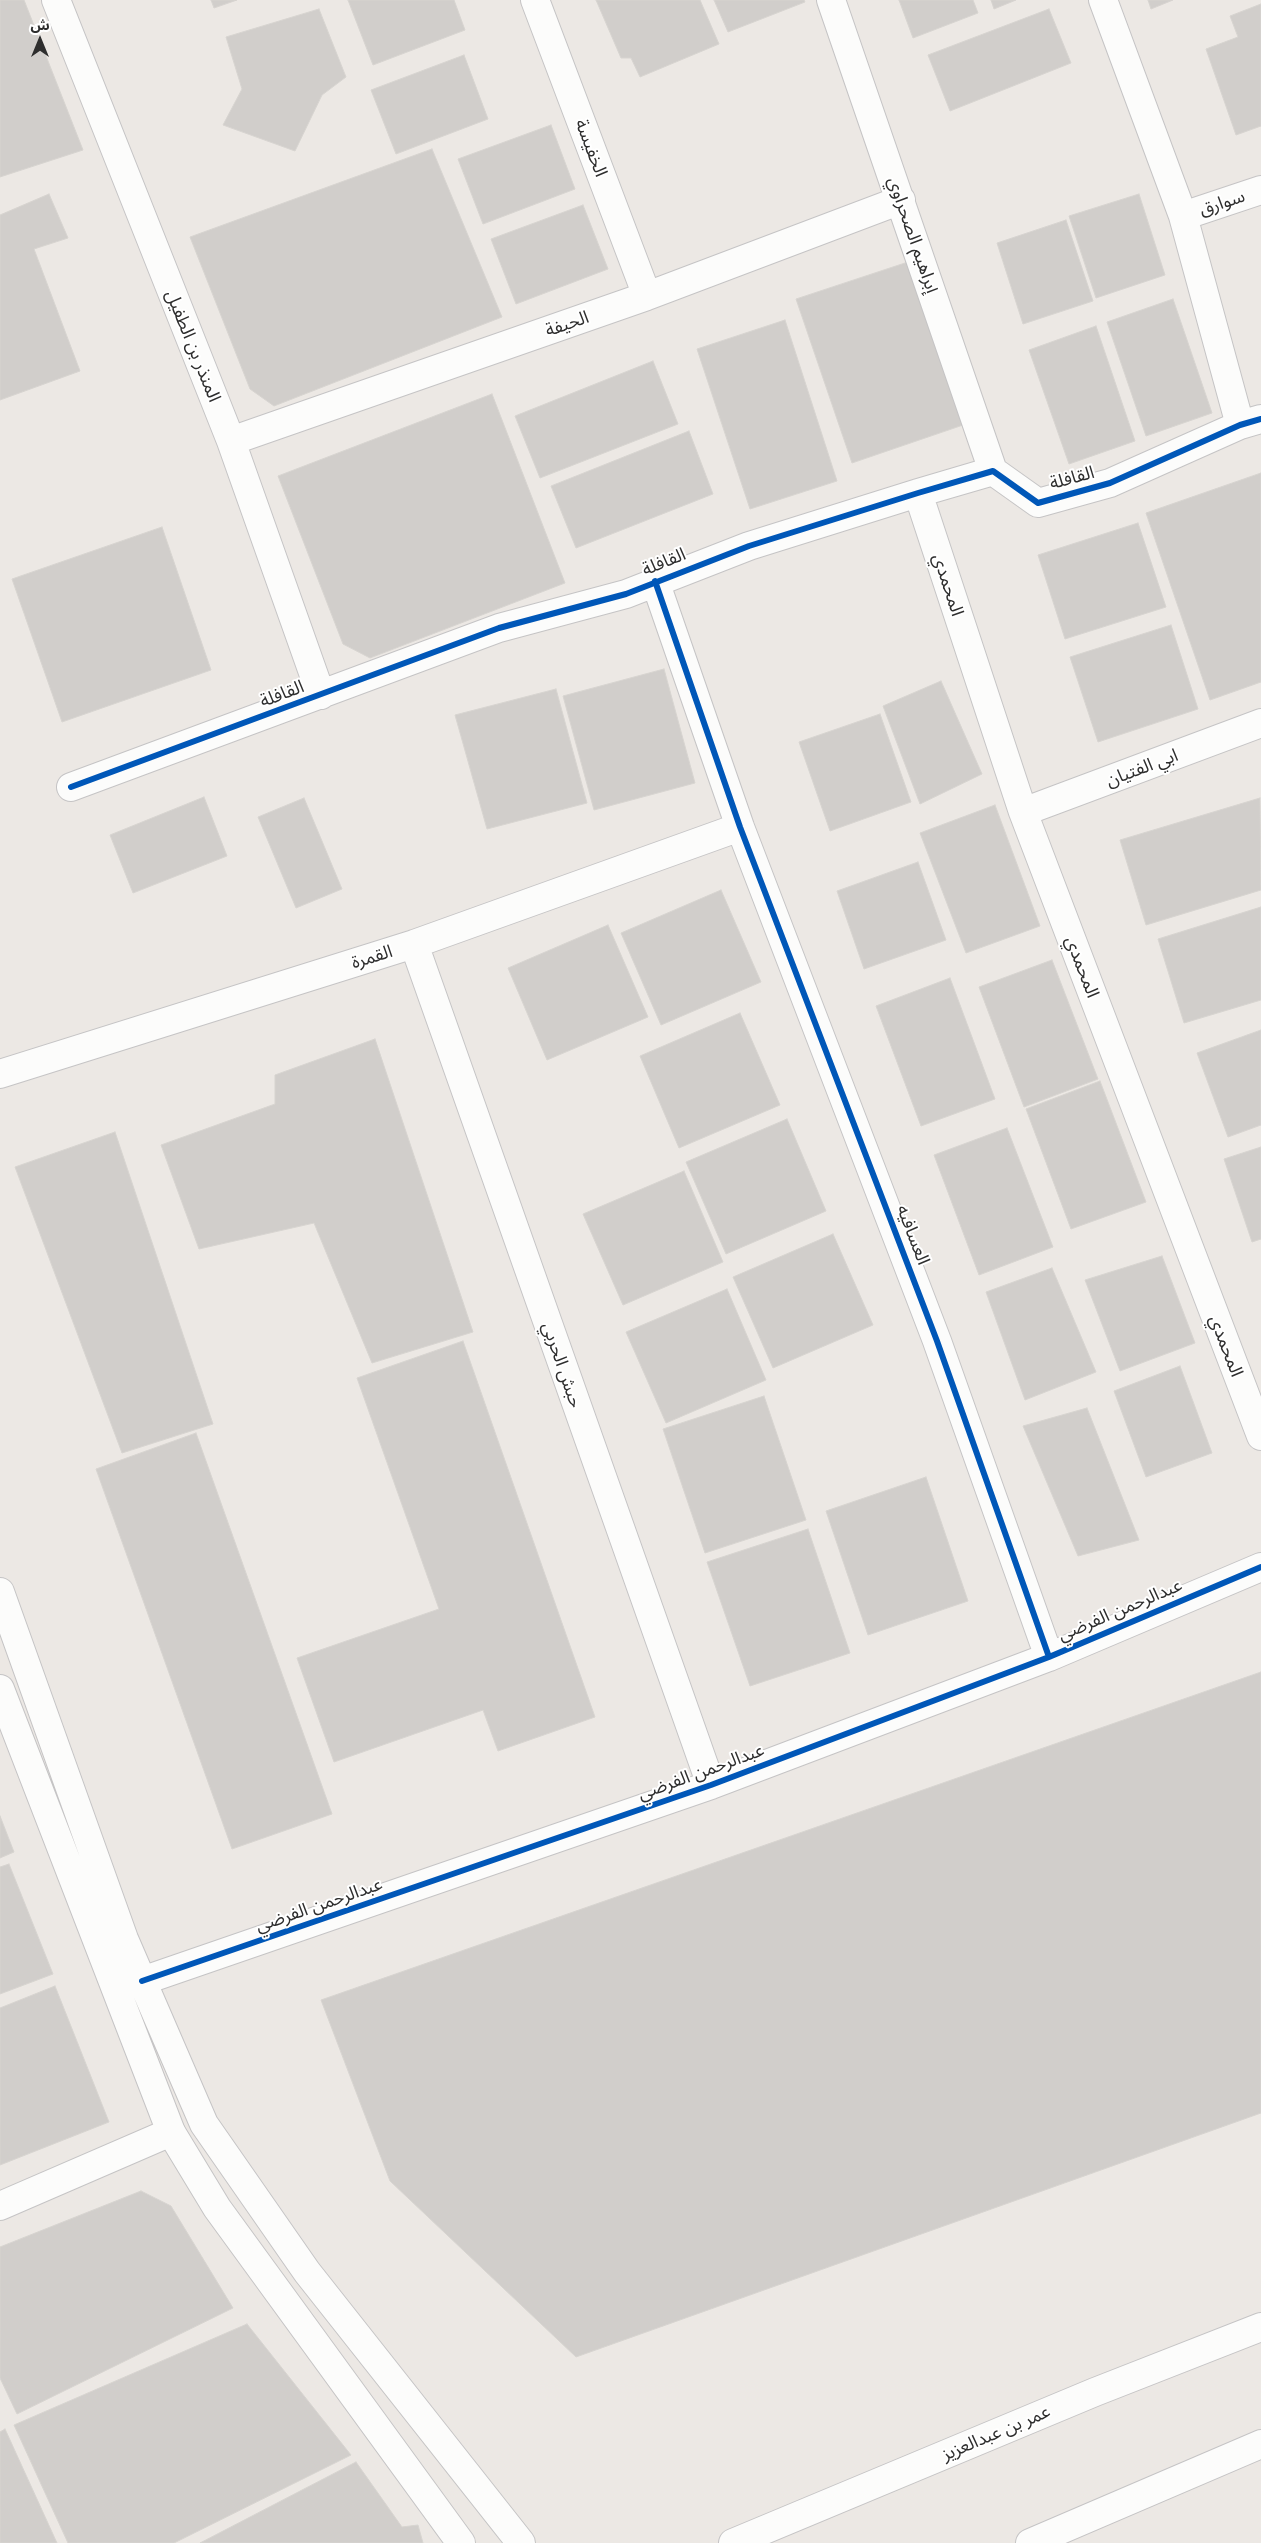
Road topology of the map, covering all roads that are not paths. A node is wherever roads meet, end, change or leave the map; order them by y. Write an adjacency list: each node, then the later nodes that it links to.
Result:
1 (56, 0): 10 (street, المنذر بن الطفيل)
2 (535, 0): 8 (street, الخفيسة)
3 (831, 0): 6 (street, إبراهيم الصحراوي)
4 (1103, 0): 7 (street)
5 (1261, 190): 7 (street, سوارق)
6 (901, 200): 8 (street, الحيفة); 11 (street, إبراهيم الصحراوي)
7 (1183, 216): 9 (street)
8 (647, 296): 10 (street, الحيفة)
9 (1251, 422): 11 (street, القافلة)
10 (231, 441): 14 (street, المنذر بن الطفيل)
11 (993, 471): 12 (street, القافلة)
12 (918, 493): 13 (street, القافلة); 17 (street, المحمدي)
13 (655, 581): 14 (street, القافلة); 18 (street, العسافيه)
14 (321, 695): 16 (street, القافلة)
15 (1261, 723): 17 (street, ابي الفتيان)
16 (71, 787)
17 (1023, 812): 21 (street, المحمدي)
18 (740, 827): 19 (street, القمرة); 24 (street, العسافيه)
19 (414, 944): 20 (street, القمرة); 26 (street, حبش الحربي)
20 (0, 1074)
21 (1261, 1436)
22 (1261, 1567): 24 (street, عبدالرحمن الفرضي)
23 (0, 1592): 27 (street)
24 (1049, 1657): 26 (street, عبدالرحمن الفرضي)
25 (0, 1689): 28 (street)
26 (711, 1785): 27 (street, عبدالرحمن الفرضي)
27 (142, 1981): 33 (street)
28 (170, 2132): 29 (street); 32 (street)
29 (0, 2206)
30 (1261, 2327): 34 (street, عمر بن عبدالعزيز)
31 (1261, 2444): 35 (street)
32 (461, 2543)
33 (520, 2543)
34 (733, 2543)
35 (1030, 2543)

